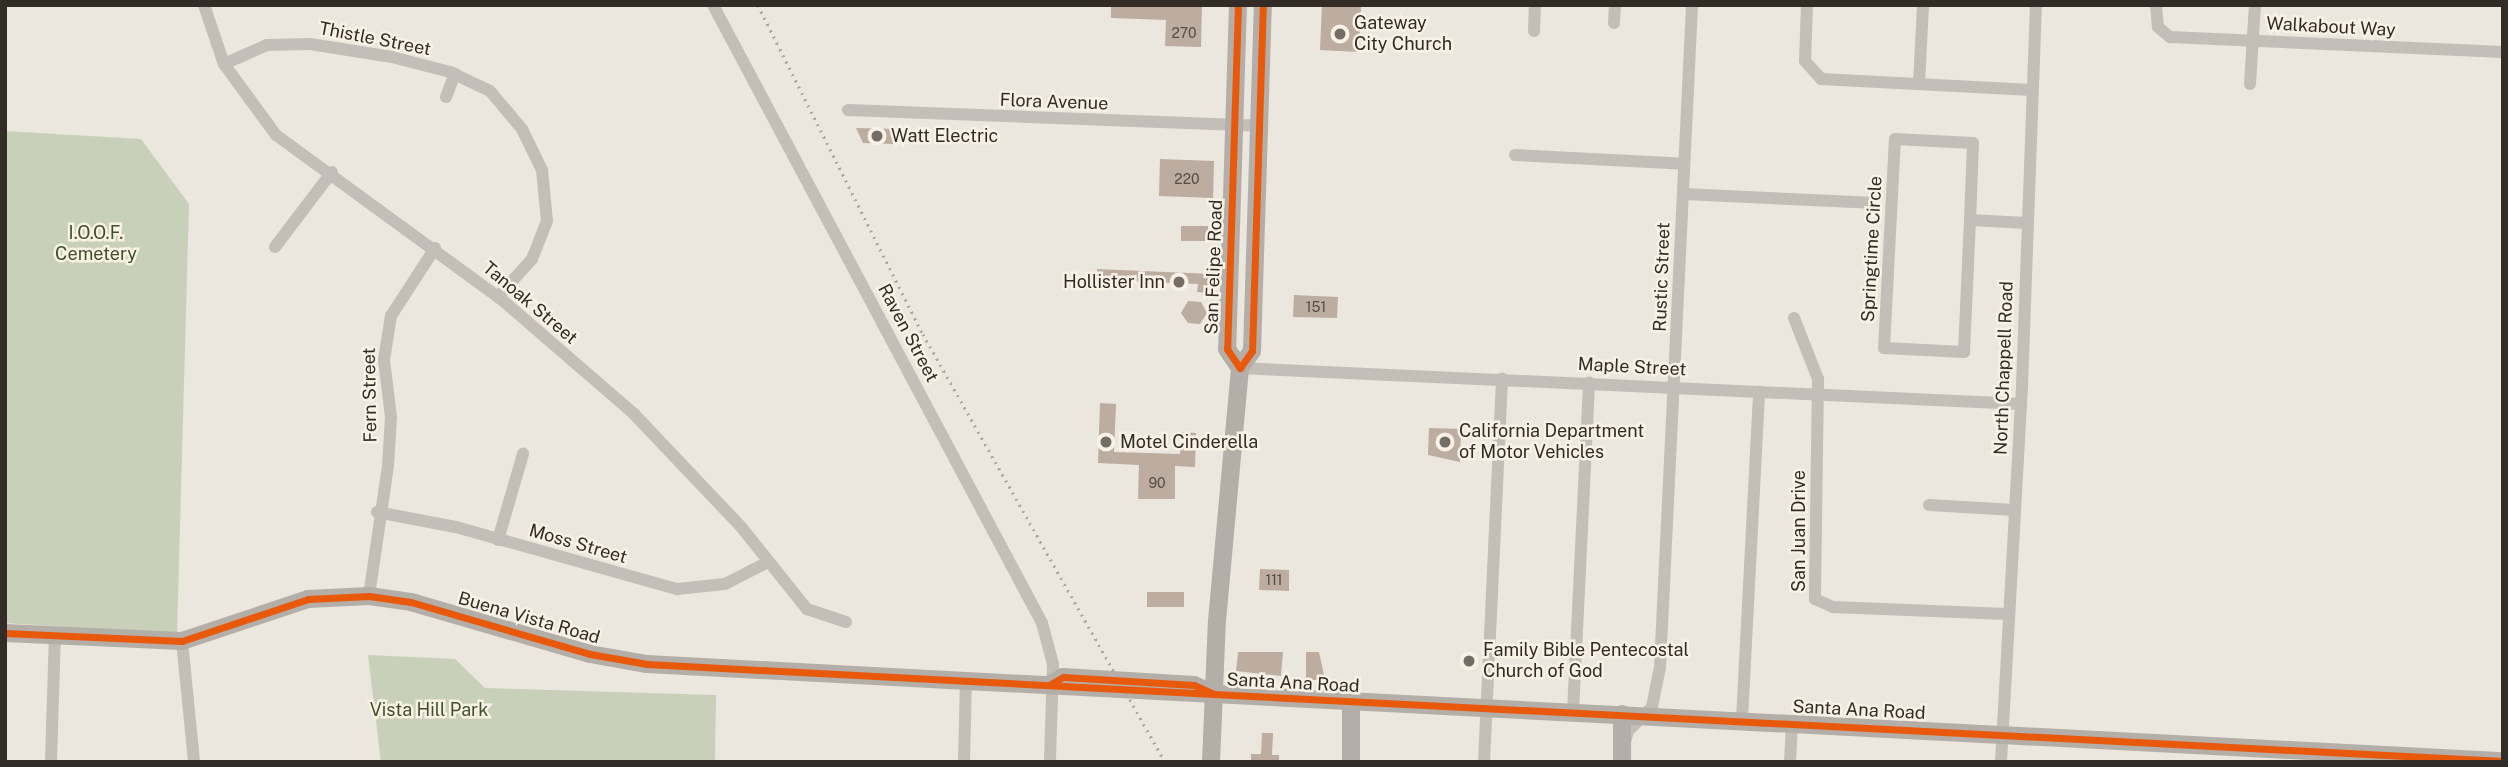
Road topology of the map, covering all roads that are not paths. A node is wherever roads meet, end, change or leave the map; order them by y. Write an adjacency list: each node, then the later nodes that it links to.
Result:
1 (204, 5): 17 (street, Tanoak Street)
2 (713, 5): 57 (street, Raven Street)
3 (1238, 5): 24 (street, San Felipe Road)
4 (1263, 5): 25 (street, San Felipe Road)
5 (1535, 5): 14 (street)
6 (1615, 5): 13 (street)
7 (1692, 5): 27 (street, Rustic Street)
8 (1807, 5): 19 (street)
9 (1923, 5): 19 (street)
10 (2036, 5): 21 (street, North Chappell Road)
11 (2156, 5): 15 (street, Walkabout Way)
12 (2255, 5): 15 (street)
13 (1614, 23)
14 (1534, 31)
15 (2253, 41): 16 (street, Walkabout Way); 20 (street)
16 (2503, 52)
17 (224, 64): 18 (street, Thistle Street); 28 (street, Tanoak Street)
18 (455, 74): 22 (street); 35 (street, Thistle Street)
19 (1919, 84): 21 (street)
20 (2250, 84)
21 (2032, 89): 32 (street, North Chappell Road)
22 (446, 97)
23 (848, 110): 24 (street, Flora Avenue)
24 (1234, 125): 25 (street, Flora Avenue); 37 (street, San Felipe Road)
25 (1259, 126): 37 (street, San Felipe Road)
26 (1515, 155): 27 (street)
27 (1684, 164): 29 (street, Rustic Street)
28 (332, 172): 33 (street); 34 (street, Tanoak Street)
29 (1683, 194): 30 (street); 40 (street, Rustic Street)
30 (1871, 203)
31 (1970, 220): 31 (street, Springtime Circle); 32 (street)
32 (2027, 223): 43 (street, North Chappell Road)
33 (275, 247)
34 (435, 248): 35 (street, Tanoak Street); 47 (street, Fern Street)
35 (498, 297): 49 (street, Tanoak Street)
36 (1794, 318): 42 (street)
37 (1240, 368): 38 (street, Maple Street); 58 (street, San Felipe Road)
38 (1502, 378): 39 (street, Maple Street); 60 (street)
39 (1589, 382): 40 (street, Maple Street); 61 (street)
40 (1676, 386): 41 (street, Maple Street); 63 (street, Rustic Street)
41 (1759, 391): 42 (street, Maple Street); 64 (street)
42 (1819, 394): 43 (street, Maple Street); 51 (street, San Juan Drive)
43 (2021, 404): 46 (street, North Chappell Road)
44 (523, 454): 48 (street)
45 (1929, 505): 46 (street)
46 (2015, 510): 51 (street, North Chappell Road)
47 (377, 512): 48 (street, Moss Street); 50 (street, Fern Street)
48 (498, 540): 49 (street, Moss Street)
49 (766, 562): 52 (street, Tanoak Street)
50 (369, 596): 55 (street, Buena Vista Road); 56 (street, Buena Vista Road)
51 (2007, 614): 66 (street, North Chappell Road)
52 (846, 622)
53 (5, 633): 54 (street, Buena Vista Road)
54 (55, 635): 55 (street, Buena Vista Road); 70 (street)
55 (182, 640): 72 (street)
56 (966, 680): 57 (street, Buena Vista Road); 73 (street)
57 (1051, 684): 58 (street, Buena Vista Road); 74 (street, Raven Street)
58 (1214, 694): 59 (street, Santa Ana Road); 75 (street, San Felipe Road)
59 (1352, 702): 60 (street, Santa Ana Road); 76 (street)
60 (1486, 707): 61 (street, Santa Ana Road); 77 (street)
61 (1573, 712): 62 (street, Santa Ana Road)
62 (1622, 714): 63 (street, Santa Ana Road); 68 (street)
63 (1646, 715): 64 (street, Santa Ana Road); 68 (street, Rustic Street)
64 (1742, 719): 65 (street, Santa Ana Road)
65 (1792, 723): 66 (street, Santa Ana Road); 78 (street)
66 (2002, 732): 67 (street, Santa Ana Road); 79 (street, North Chappell Road)
67 (2217, 743): 69 (street, Santa Ana Road); 80 (street)
68 (1622, 757)
69 (2434, 760): 71 (street, Santa Ana Road)
70 (51, 761)
71 (2503, 761)
72 (194, 762)
73 (964, 762)
74 (1050, 762)
75 (1211, 762)
76 (1351, 762)
77 (1484, 762)
78 (1790, 762)
79 (2001, 762)
80 (2218, 762)

